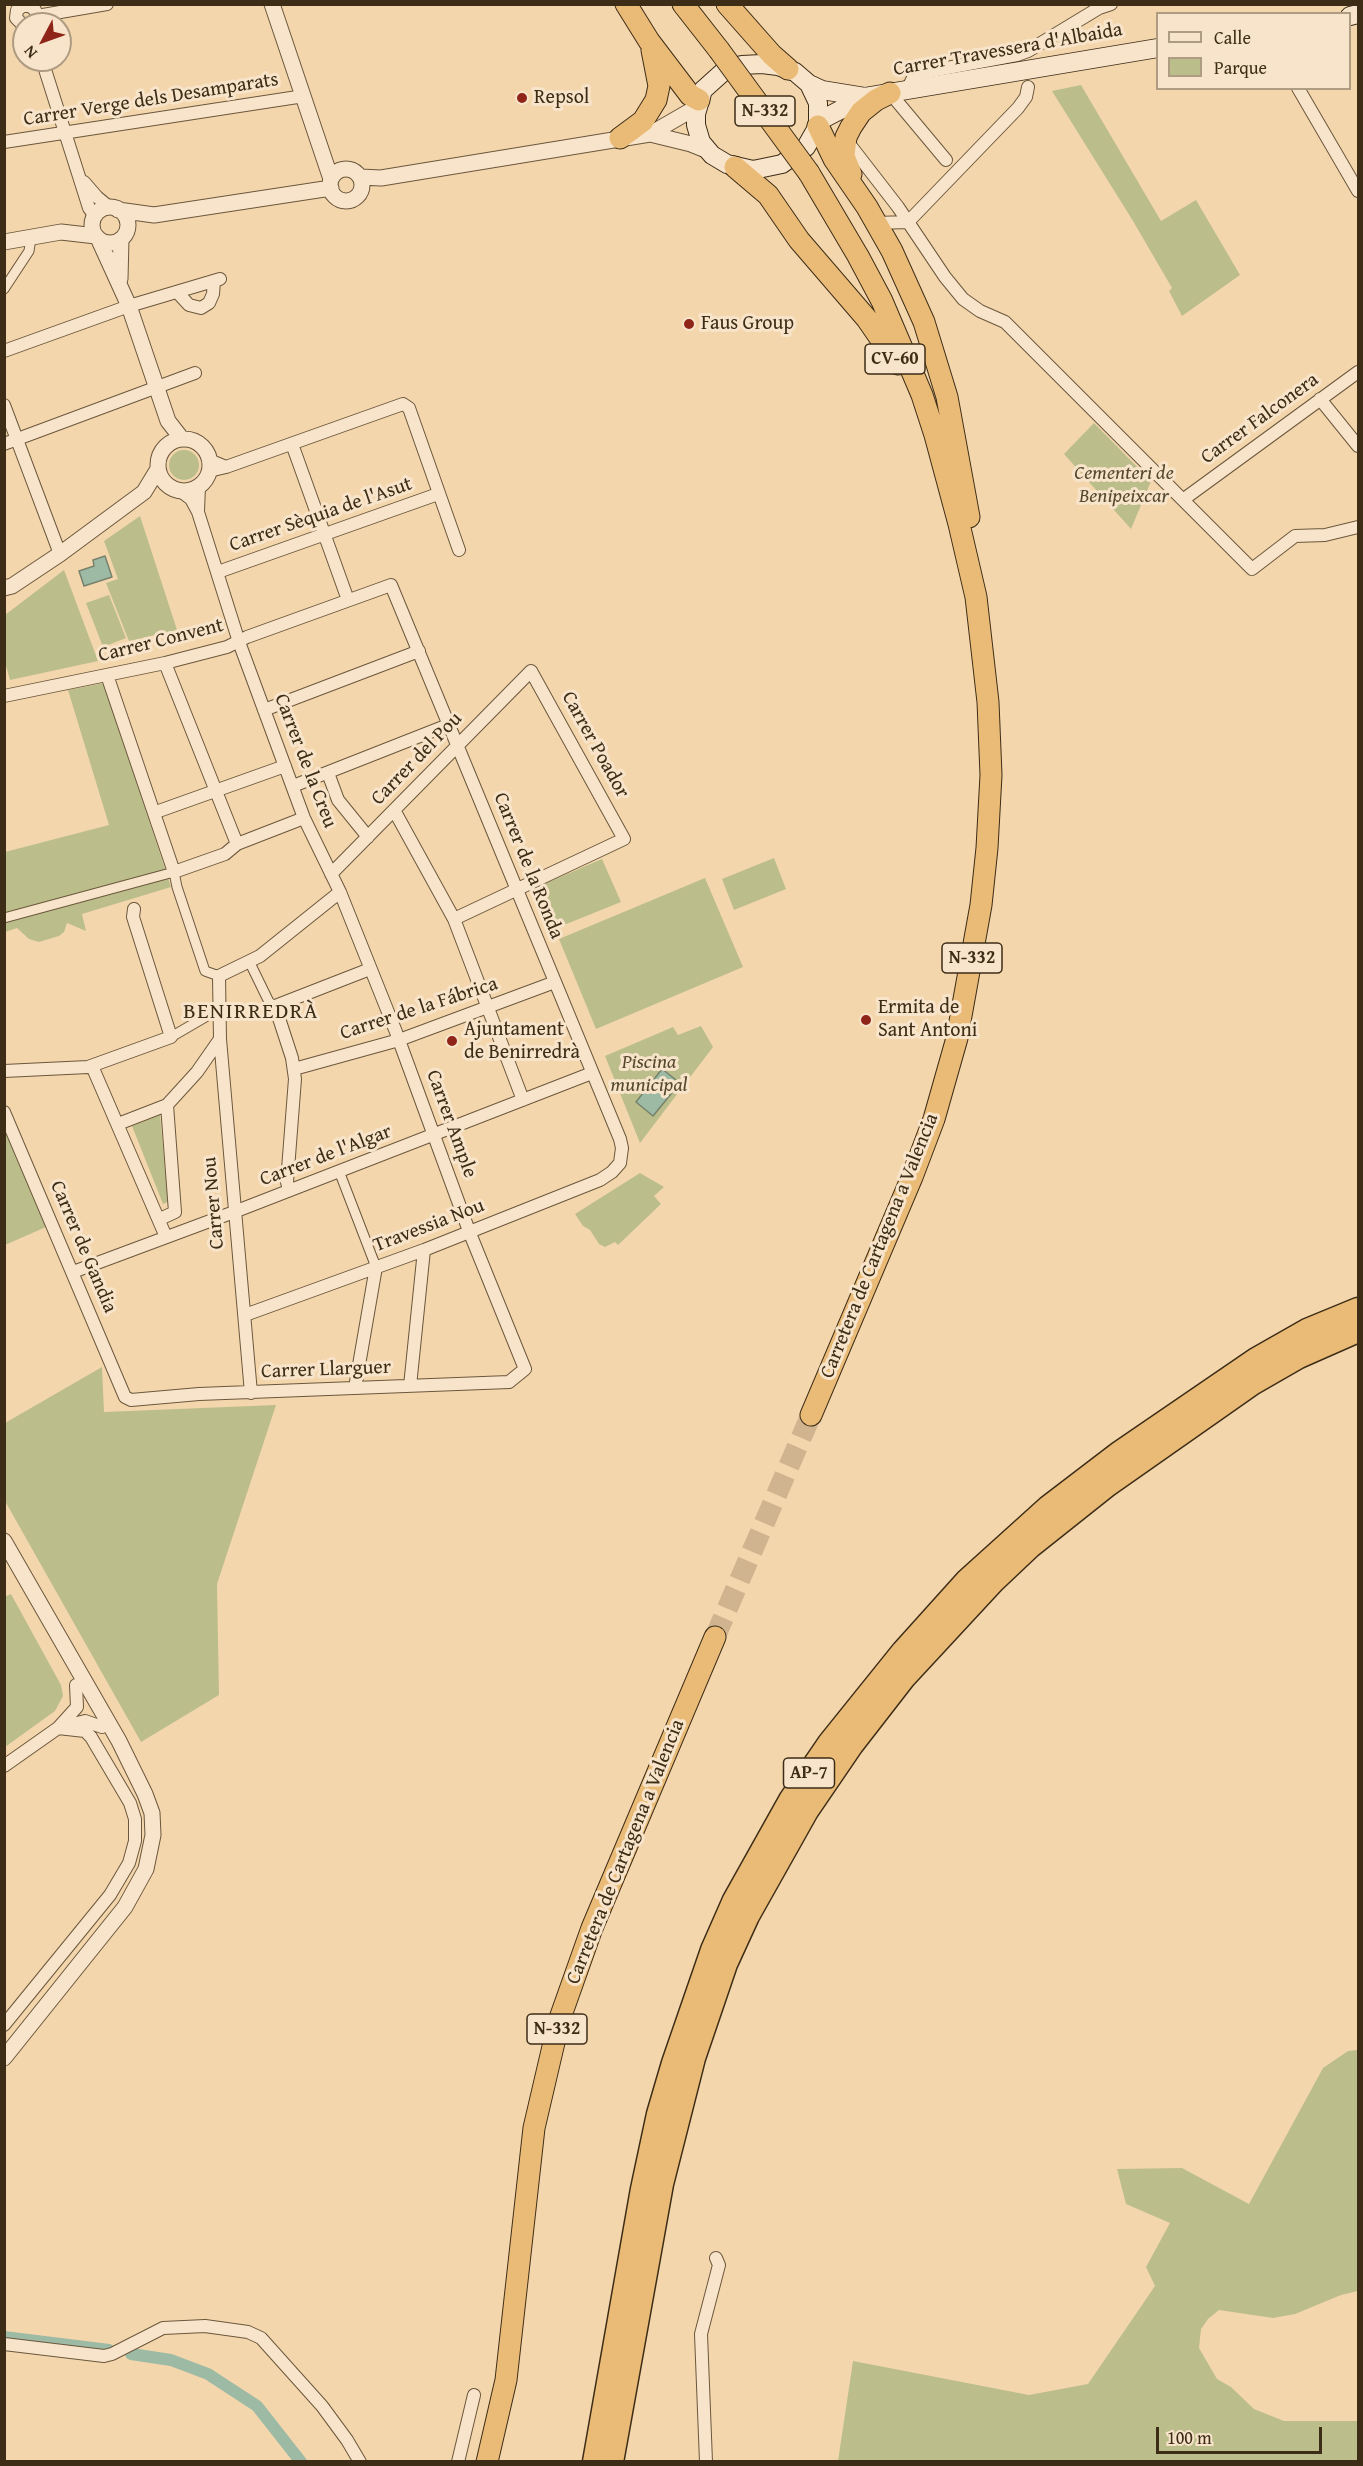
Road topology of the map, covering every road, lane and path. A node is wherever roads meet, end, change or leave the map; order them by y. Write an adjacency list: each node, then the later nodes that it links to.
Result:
1 (107, 4): 9 (street)
2 (272, 4): 18 (street)
3 (626, 4): 10 (highway)
4 (683, 4): 76 (highway, Carretera de Cartagena a Valencia / N-332, bridge)
5 (727, 4): 12 (highway)
6 (23, 5): 8 (street)
7 (1111, 5): 17 (street)
8 (34, 12)
9 (72, 12)
10 (649, 40): 20 (highway); 24 (highway)
11 (1156, 48): 17 (main road, Carrer Travessera d'Albaida)
12 (788, 69): 14 (main road); 20 (main road)
13 (46, 72): 22 (street)
14 (808, 84): 19 (main road, Carrer Travessera d'Albaida); 21 (main road)
15 (1028, 87): 39 (street)
16 (1299, 90): 35 (street)
17 (899, 91): 19 (main road, Carrer Travessera d'Albaida); 29 (street); 38 (highway)
18 (304, 96): 22 (street, Carrer Verge dels Desamparats); 28 (street)
19 (865, 97): 21 (main road, Carrer Travessera d'Albaida)
20 (698, 104): 23 (street); 27 (main road)
21 (819, 124): 30 (main road); 38 (highway)
22 (66, 132): 25 (street, Carrer Verge dels Desamparats); 32 (street)
23 (650, 134): 24 (street); 27 (street)
24 (620, 138): 34 (street)
25 (4, 142)
26 (850, 145): 39 (street)
27 (706, 150): 30 (main road)
28 (322, 154): 31 (street); 33 (street)
29 (946, 160)
30 (735, 166): 76 (highway, CV-60)
31 (344, 169): 33 (street); 34 (street)
32 (80, 176): 36 (street); 40 (street)
33 (331, 183): 34 (street); 37 (street)
34 (360, 184)
35 (1359, 191)
36 (114, 208): 37 (street); 40 (street); 41 (street)
37 (154, 215): 41 (street)
38 (871, 215): 39 (street); 78 (highway)
39 (908, 222): 67 (street)
40 (95, 228): 41 (street); 42 (street); 44 (street)
41 (123, 236): 44 (street)
42 (31, 238): 43 (street); 45 (street)
43 (4, 242)
44 (120, 285): 47 (street)
45 (4, 289)
46 (177, 292): 46 (street); 47 (street)
47 (129, 306): 48 (street); 51 (street)
48 (4, 351)
49 (1359, 372): 52 (street, Carrer Falconera)
50 (195, 373): 51 (street)
51 (157, 387): 54 (street); 55 (street)
52 (1320, 399): 59 (street); 67 (street, Carrer Falconera)
53 (4, 405): 55 (street)
54 (168, 421): 56 (street); 60 (street)
55 (18, 439): 57 (street); 72 (street)
56 (182, 439): 60 (street); 61 (street)
57 (4, 444)
58 (292, 444): 61 (street); 66 (street); 70 (street)
59 (1359, 446)
60 (164, 448): 62 (street)
61 (209, 465): 63 (street)
62 (158, 470): 64 (street); 65 (street)
63 (199, 486): 64 (street); 68 (street)
64 (176, 489): 65 (street); 68 (street)
65 (144, 492): 72 (street)
66 (438, 494): 70 (street, Carrer Sèquia de l'Asut); 71 (street)
67 (1184, 499): 69 (street)
68 (198, 512): 73 (street, Carrer de la Creu)
69 (1359, 527)
70 (323, 534): 73 (street, Carrer Sèquia de l'Asut); 77 (street)
71 (459, 550)
72 (60, 554): 75 (street)
73 (218, 572): 79 (street, Carrer de la Creu)
74 (391, 585): 77 (street, Carrer Convent); 80 (street, Carrer de la Ronda)
75 (7, 591)
76 (975, 597): 78 (highway, Carretera de Cartagena a Valencia / N-332)
77 (348, 600): 79 (street, Carrer Convent)
78 (979, 624): 141 (highway, Carretera de Cartagena a Valencia / N-332)
79 (239, 642): 81 (street, Carrer Convent); 85 (street, Carrer de la Creu)
80 (419, 651): 85 (street); 86 (street, Carrer de la Ronda)
81 (165, 663): 83 (street, Carrer Convent); 91 (street)
82 (531, 671): 87 (street, Carrer del Pou); 99 (street, Carrer Poador)
83 (107, 675): 84 (street, Carrer Convent); 93 (street)
84 (4, 696)
85 (264, 710): 88 (street, Carrer de la Creu)
86 (448, 726): 87 (street, Carrer de la Ronda); 89 (street)
87 (457, 746): 92 (street, Carrer del Pou); 99 (street, Carrer de la Ronda)
88 (285, 766): 90 (street, Carrer de la Creu); 91 (street)
89 (328, 773): 90 (street); 95 (street)
90 (292, 786): 94 (street, Carrer de la Creu)
91 (214, 791): 93 (street); 96 (street)
92 (394, 810): 95 (street, Carrer del Pou); 103 (street)
93 (156, 812): 97 (street)
94 (304, 818): 96 (street); 98 (street, Carrer de la Creu)
95 (368, 837): 98 (street, Carrer del Pou)
96 (237, 844): 97 (street)
97 (174, 872): 102 (street); 106 (street)
98 (331, 874): 100 (street, Carrer de la Creu)
99 (517, 888): 103 (street); 107 (street, Carrer de la Ronda)
100 (340, 892): 104 (street); 105 (street, Carrer Ample)
101 (134, 909): 111 (street)
102 (4, 918)
103 (454, 920): 109 (street)
104 (250, 963): 106 (street); 108 (street)
105 (370, 969): 108 (street); 113 (street, Carrer Ample)
106 (219, 976): 110 (street, Carrer Nou)
107 (555, 982): 109 (street, Carrer de la Fábrica); 117 (street, Carrer de la Ronda)
108 (275, 1006): 115 (street)
109 (488, 1008): 113 (street, Carrer de la Fábrica); 118 (street)
110 (219, 1009): 111 (street); 112 (street, Carrer Nou)
111 (171, 1037): 114 (street)
112 (220, 1039): 119 (street); 126 (street, Carrer Nou)
113 (399, 1040): 115 (street, Carrer de la Fábrica); 122 (street, Carrer Ample)
114 (92, 1066): 116 (street); 121 (street)
115 (294, 1069): 125 (street)
116 (4, 1071)
117 (592, 1073): 118 (street, Carrer de l'Algar); 123 (street, Carrer de la Ronda)
118 (523, 1100): 122 (street, Carrer de l'Algar)
119 (167, 1105): 121 (street); 127 (street)
120 (4, 1112): 132 (street, Carrer de Gandia)
121 (118, 1124): 127 (street)
122 (434, 1135): 124 (street, Carrer de l'Algar); 128 (street, Carrer Ample)
123 (620, 1162): 128 (street, Travessia Nou)
124 (339, 1171): 125 (street, Carrer de l'Algar); 131 (street)
125 (290, 1190): 126 (street, Carrer de l'Algar)
126 (234, 1212): 129 (street, Carrer de l'Algar); 134 (street, Carrer Nou)
127 (160, 1219): 129 (street)
128 (469, 1231): 130 (street, Travessia Nou); 136 (street, Carrer Ample)
129 (166, 1237): 132 (street, Carrer de l'Algar)
130 (424, 1250): 131 (street, Travessia Nou); 137 (street)
131 (376, 1267): 134 (street, Travessia Nou); 138 (street)
132 (73, 1272): 140 (street, Carrer de Gandia)
133 (1359, 1309): 160 (highway, AP-7)
134 (245, 1316): 139 (street, Carrer Nou)
135 (1359, 1331): 161 (highway, AP-7)
136 (525, 1369): 137 (street, Carrer Llarguer)
137 (410, 1386): 138 (street, Carrer Llarguer)
138 (355, 1388): 139 (street, Carrer Llarguer)
139 (251, 1393): 140 (street, Carrer Llarguer)
140 (125, 1397)
141 (811, 1415)
142 (4, 1542): 151 (street)
143 (4, 1557): 145 (street)
144 (715, 1637): 153 (highway, Carretera de Cartagena a Valencia / N-332)
145 (76, 1685): 146 (street); 147 (street)
146 (102, 1727): 147 (street); 150 (street)
147 (58, 1728): 148 (street); 149 (street)
148 (4, 1766)
149 (4, 2025)
150 (4, 2046)
151 (4, 2058)
152 (716, 2258): 162 (street)
153 (516, 2287): 158 (highway, Carretera de Cartagena a Valencia / N-332); 159 (highway)
154 (4, 2344): 156 (street)
155 (474, 2395): 157 (street)
156 (360, 2462)
157 (458, 2462)
158 (487, 2462)
159 (495, 2462)
160 (594, 2462)
161 (612, 2462)
162 (706, 2462)

